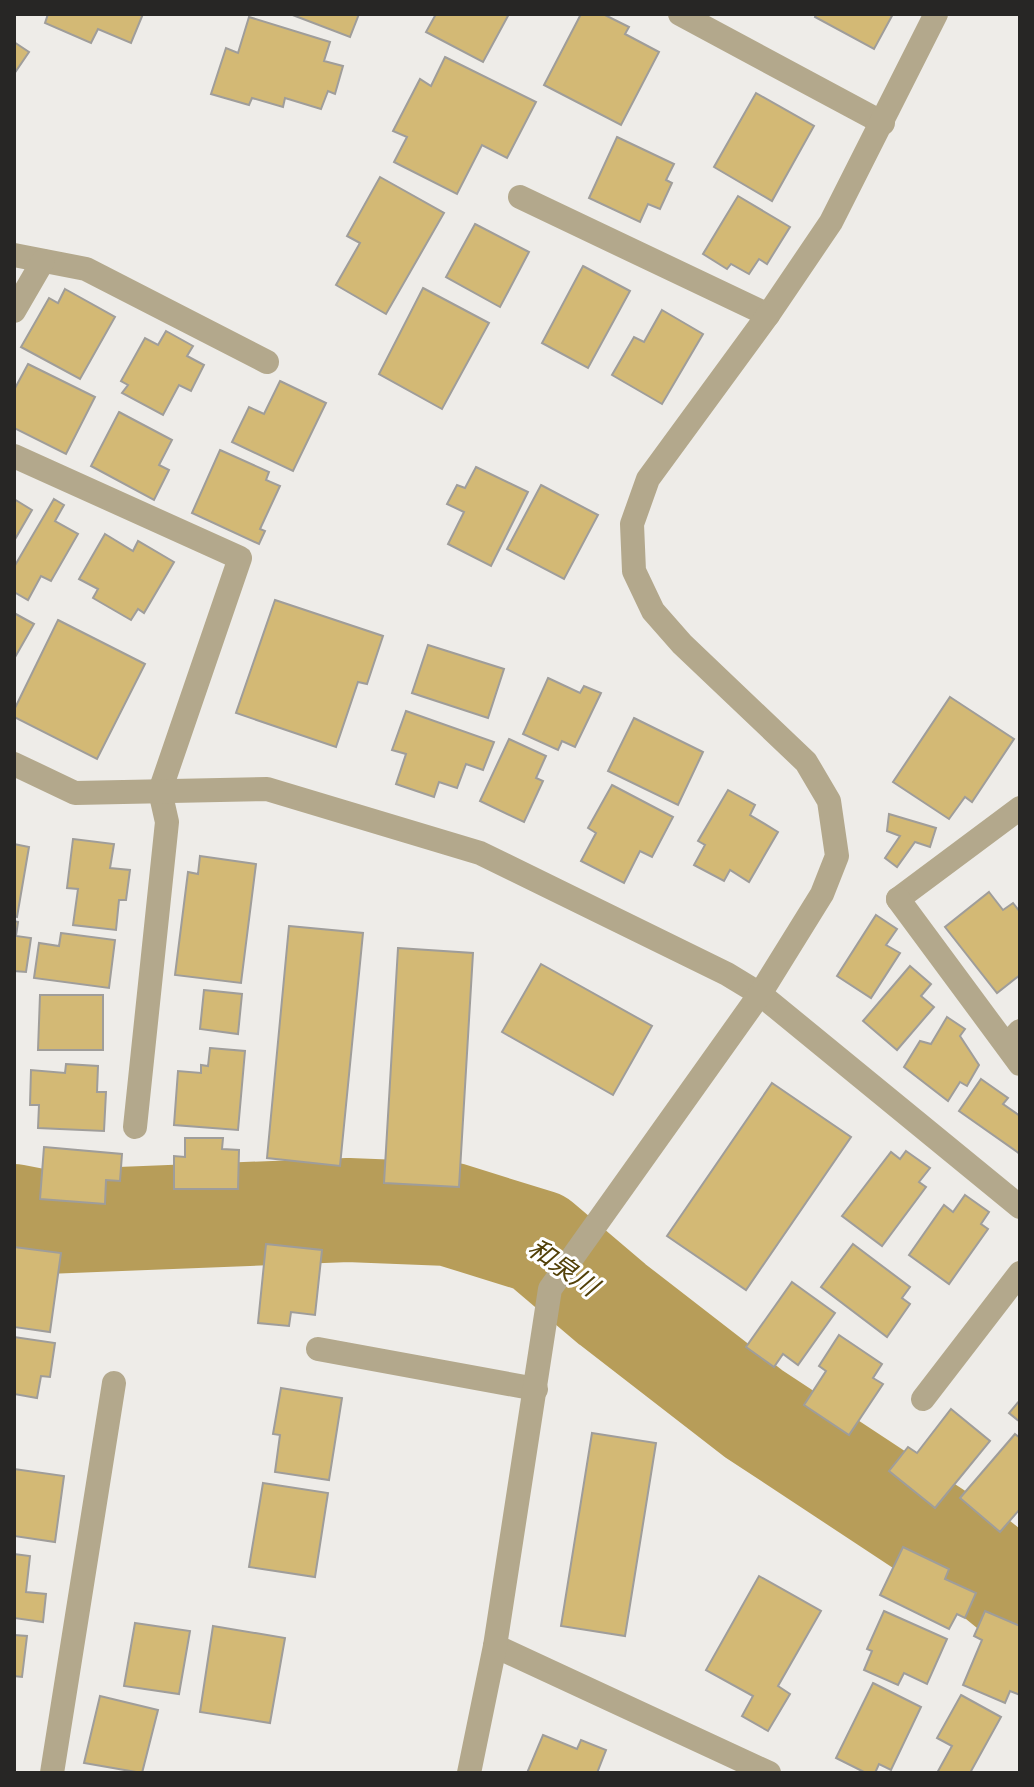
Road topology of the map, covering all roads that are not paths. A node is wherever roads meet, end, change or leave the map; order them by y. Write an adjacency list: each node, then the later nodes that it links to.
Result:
1 (680, 14): 3 (street)
2 (936, 14): 3 (street)
3 (883, 123): 8 (street)
4 (520, 197): 8 (street)
5 (14, 255): 6 (street)
6 (43, 261): 7 (street); 9 (street)
7 (14, 311)
8 (768, 315): 14 (street)
9 (267, 362)
10 (14, 456): 12 (street)
11 (14, 764): 12 (street)
12 (160, 791): 14 (street); 16 (street)
13 (1020, 808): 15 (street)
14 (760, 994): 17 (street); 21 (street)
15 (1016, 1046)
16 (135, 1127)
17 (1020, 1207)
18 (1020, 1273): 22 (street)
19 (318, 1349): 21 (street)
20 (114, 1383): 24 (street)
21 (536, 1389): 23 (street)
22 (923, 1399)
23 (495, 1646): 25 (street); 26 (street)
24 (52, 1773)
25 (469, 1773)
26 (769, 1773)

